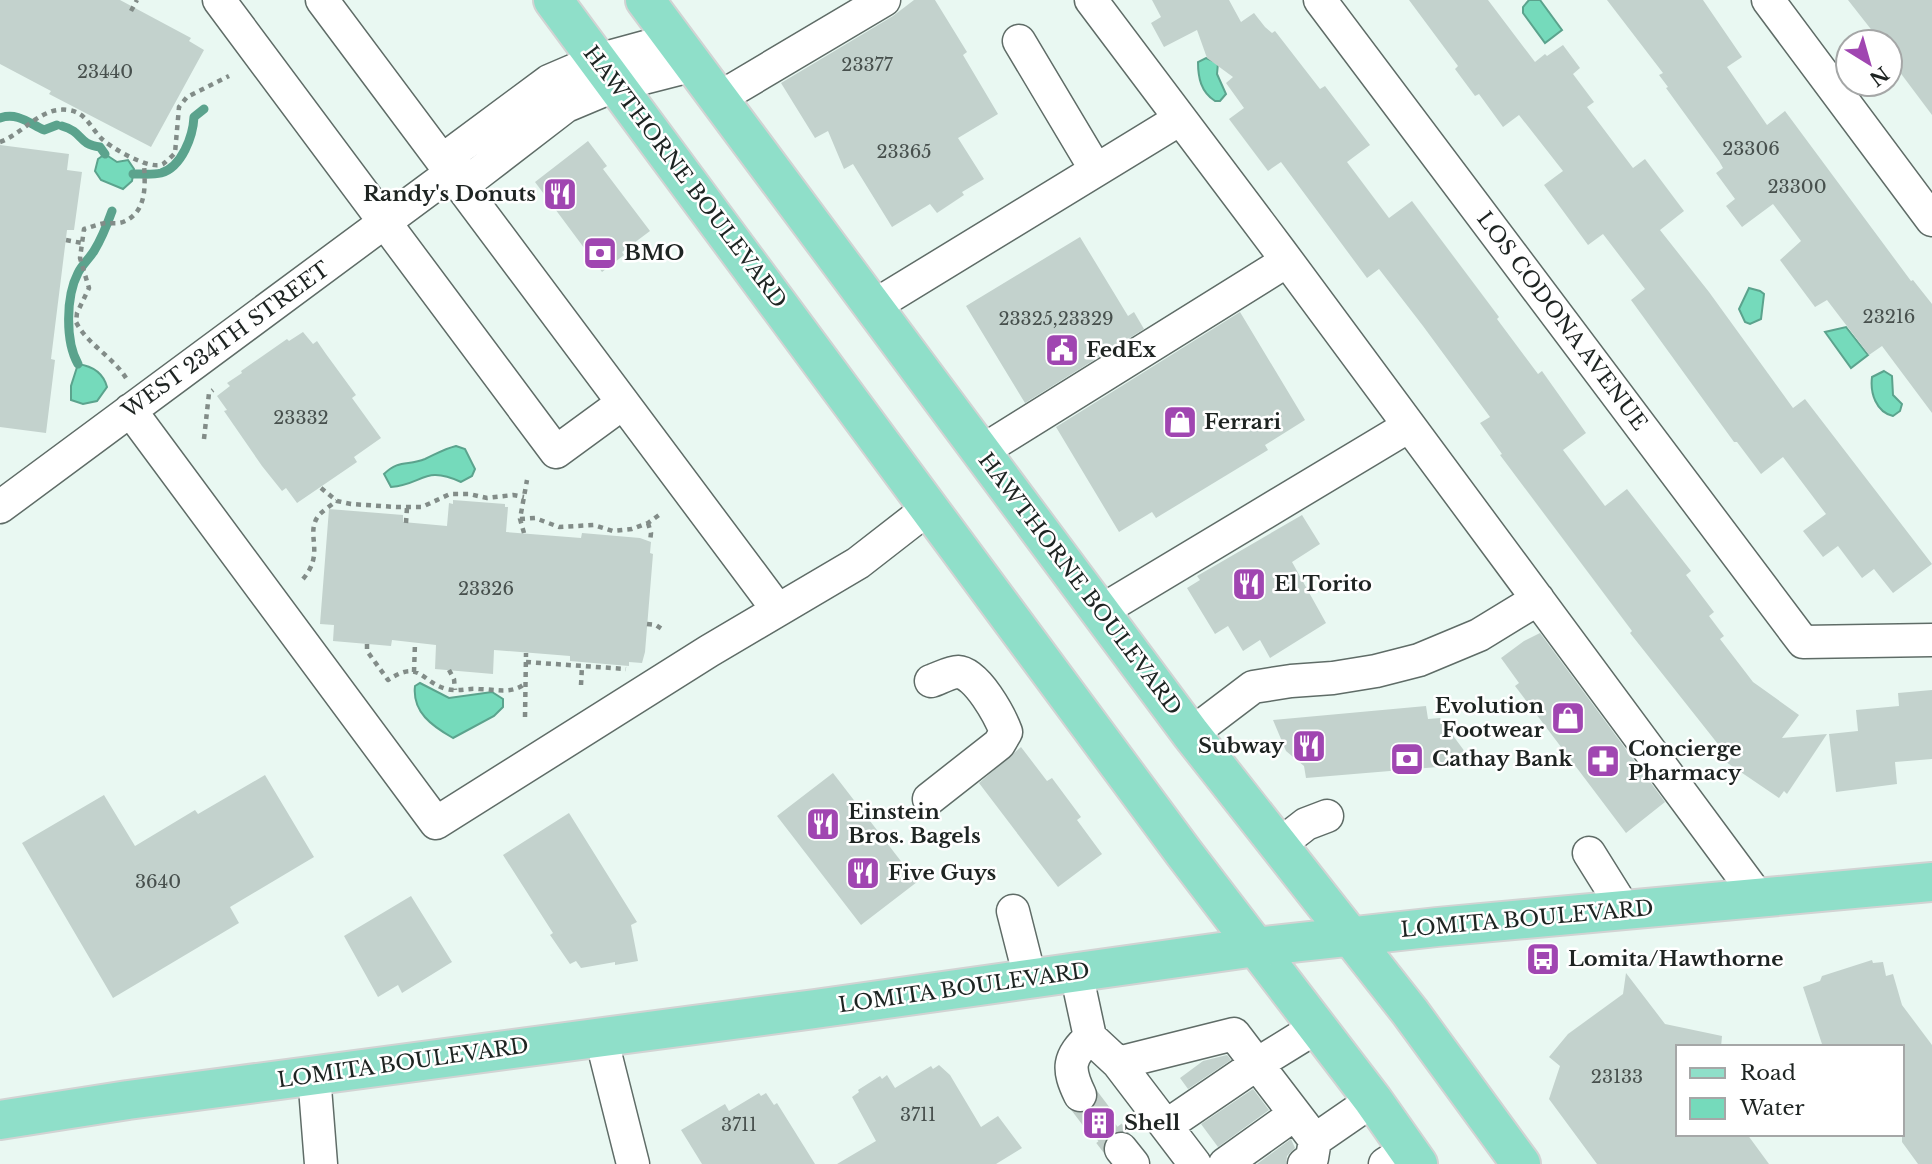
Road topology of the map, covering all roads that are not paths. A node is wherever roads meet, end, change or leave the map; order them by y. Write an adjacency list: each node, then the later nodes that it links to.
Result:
1 (219, 0): 17 (street)
2 (322, 0): 15 (street)
3 (553, 0): 11 (main road, HAWTHORNE BOULEVARD)
4 (645, 0): 10 (main road, HAWTHORNE BOULEVARD)
5 (884, 0): 12 (street)
6 (1091, 0): 13 (street)
7 (1320, 0): 29 (street, LOS CODONA AVENUE)
8 (1768, 0): 16 (street)
9 (1019, 41): 14 (street)
10 (685, 52): 11 (street, WEST 234TH STREET); 12 (main road, HAWTHORNE BOULEVARD)
11 (607, 73): 15 (street, WEST 234TH STREET); 25 (main road, HAWTHORNE BOULEVARD)
12 (719, 98): 19 (main road, HAWTHORNE BOULEVARD)
13 (1180, 119): 14 (street); 18 (street)
14 (1096, 170): 19 (street)
15 (451, 173): 17 (street, WEST 234TH STREET); 20 (street)
16 (1932, 220)
17 (385, 223): 20 (street); 21 (street, WEST 234TH STREET)
18 (1287, 261): 22 (street); 23 (street)
19 (874, 306): 23 (main road, HAWTHORNE BOULEVARD)
20 (623, 403): 27 (street)
21 (134, 407): 24 (street, WEST 234TH STREET); 27 (street)
22 (1409, 425): 26 (street); 28 (street)
23 (982, 451): 28 (main road, HAWTHORNE BOULEVARD)
24 (0, 507)
25 (930, 507): 27 (street); 41 (main road, HAWTHORNE BOULEVARD)
26 (1538, 599): 31 (street); 37 (street)
27 (778, 610)
28 (1101, 611): 31 (main road, HAWTHORNE BOULEVARD)
29 (1932, 640)
30 (931, 681): 32 (street)
31 (1191, 734): 34 (main road, HAWTHORNE BOULEVARD)
32 (929, 799)
33 (1327, 816): 34 (street)
34 (1279, 845): 40 (main road, HAWTHORNE BOULEVARD)
35 (1589, 853): 38 (street)
36 (1932, 882): 37 (main road, LOMITA BOULEVARD)
37 (1758, 897): 38 (main road, LOMITA BOULEVARD)
38 (1624, 909): 40 (main road, LOMITA BOULEVARD)
39 (1013, 911): 43 (street)
40 (1350, 936): 41 (main road, LOMITA BOULEVARD); 61 (main road, HAWTHORNE BOULEVARD)
41 (1256, 947): 42 (main road, LOMITA BOULEVARD); 44 (main road, HAWTHORNE BOULEVARD)
42 (1076, 972): 43 (main road, LOMITA BOULEVARD); 46 (street)
43 (1030, 978): 45 (main road, LOMITA BOULEVARD)
44 (1317, 1027): 48 (street); 51 (main road, HAWTHORNE BOULEVARD)
45 (601, 1037): 49 (main road, LOMITA BOULEVARD); 58 (street)
46 (1090, 1037): 47 (street); 50 (street)
47 (1118, 1063): 48 (street); 54 (street)
48 (1257, 1064): 52 (street); 54 (street)
49 (314, 1075): 53 (main road, LOMITA BOULEVARD); 57 (street)
50 (1080, 1095)
51 (1373, 1100): 55 (street); 56 (main road, HAWTHORNE BOULEVARD)
52 (1295, 1114): 55 (street); 60 (street)
53 (0, 1120)
54 (1166, 1126): 59 (street)
55 (1310, 1152)
56 (1404, 1159)
57 (321, 1164)
58 (633, 1164)
59 (1195, 1164)
60 (1225, 1164)
61 (1521, 1164)

